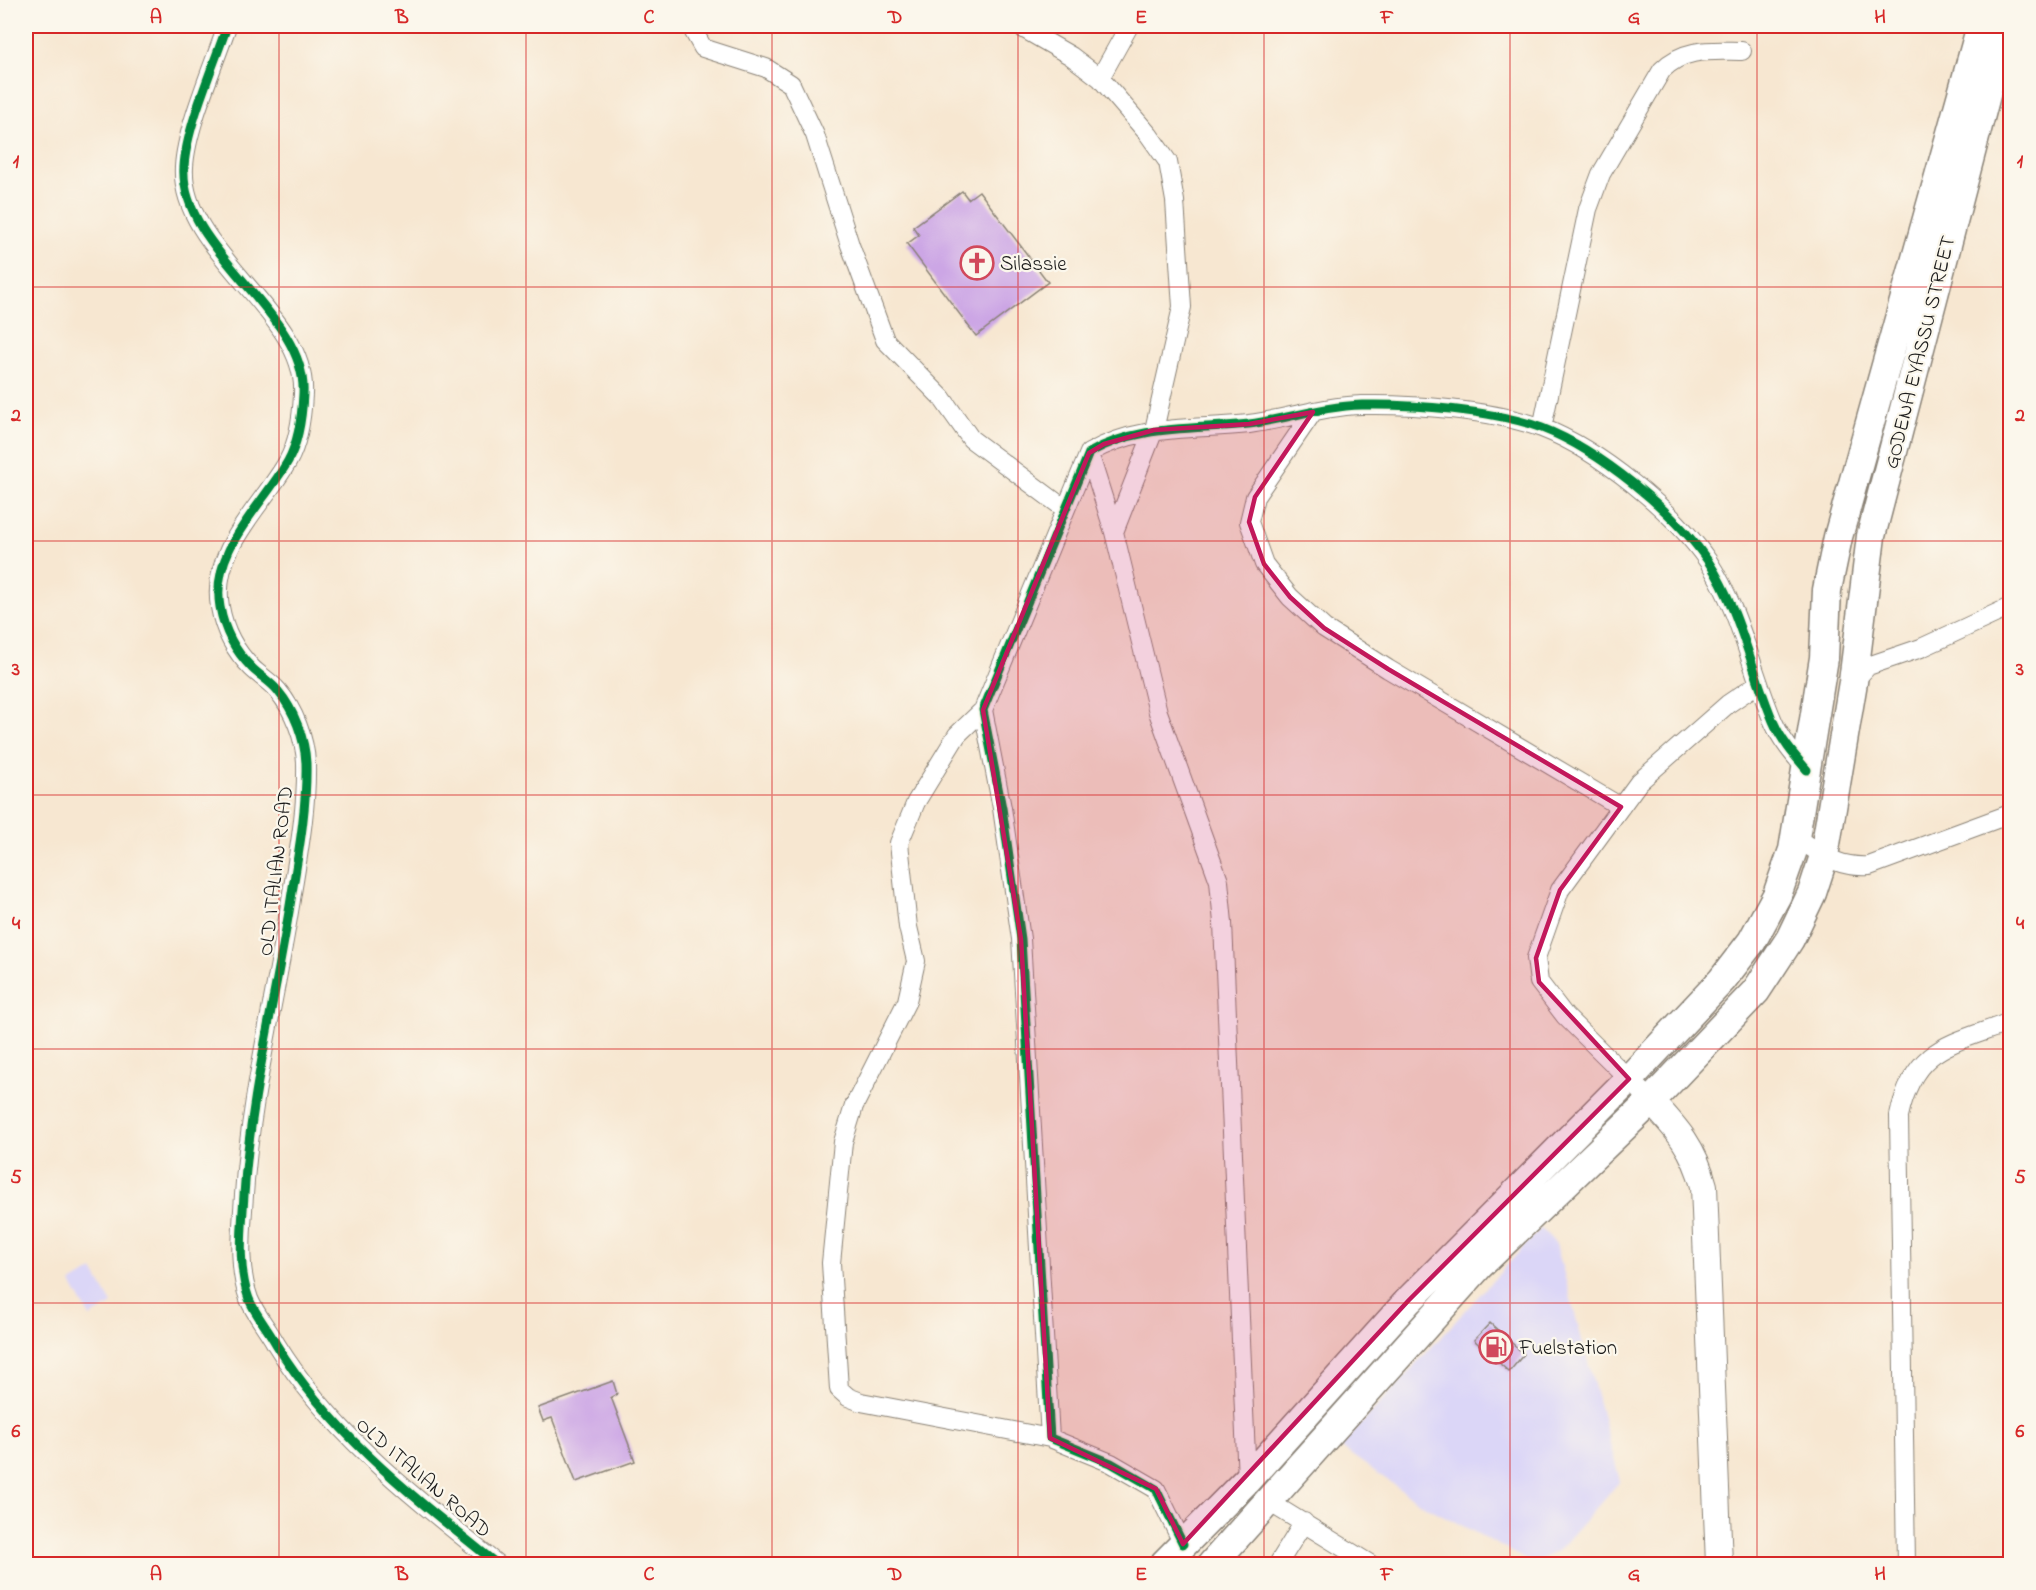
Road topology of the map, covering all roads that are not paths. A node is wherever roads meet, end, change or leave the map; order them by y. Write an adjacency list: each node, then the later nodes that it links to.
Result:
1 (227, 26): 35 (street, OLD ITALIAN ROAD)
2 (696, 26): 13 (street)
3 (1019, 26): 8 (street)
4 (1129, 26): 8 (street)
5 (1981, 26): 19 (main road, GODENA EYASSU STREET)
6 (2004, 26): 16 (main road, GODENA EYASSU STREET)
7 (1742, 51): 10 (street)
8 (1100, 78): 11 (street)
9 (1313, 412): 10 (street); 11 (street); 20 (street)
10 (1542, 428): 17 (street)
11 (1154, 430): 12 (street); 14 (street)
12 (1089, 453): 13 (street); 14 (street)
13 (1065, 509): 18 (street)
14 (1114, 532): 31 (street)
15 (2010, 607): 16 (street)
16 (1853, 682): 23 (main road, GODENA EYASSU STREET)
17 (1759, 683): 19 (street); 20 (street)
18 (983, 710): 30 (street); 30 (street)
19 (1807, 770): 22 (main road, GODENA EYASSU STREET)
20 (1621, 807): 25 (street)
21 (2010, 814): 23 (street)
22 (1796, 838): 23 (street); 25 (main road, GODENA EYASSU STREET)
23 (1824, 856): 26 (main road, GODENA EYASSU STREET)
24 (2010, 1022): 41 (street)
25 (1629, 1079): 26 (street); 27 (main road, GODENA EYASSU STREET)
26 (1651, 1101): 27 (main road, GODENA EYASSU STREET); 40 (street)
27 (1470, 1256): 28 (main road); 29 (main road)
28 (1409, 1300): 29 (main road); 31 (main road)
29 (1431, 1319): 32 (main road)
30 (1050, 1438): 34 (street)
31 (1247, 1480): 34 (main road)
32 (1269, 1502): 33 (street); 37 (main road)
33 (1304, 1522): 38 (street); 39 (street)
34 (1183, 1544): 36 (main road)
35 (497, 1564)
36 (1164, 1564)
37 (1212, 1564)
38 (1278, 1564)
39 (1370, 1564)
40 (1719, 1564)
41 (1906, 1564)

